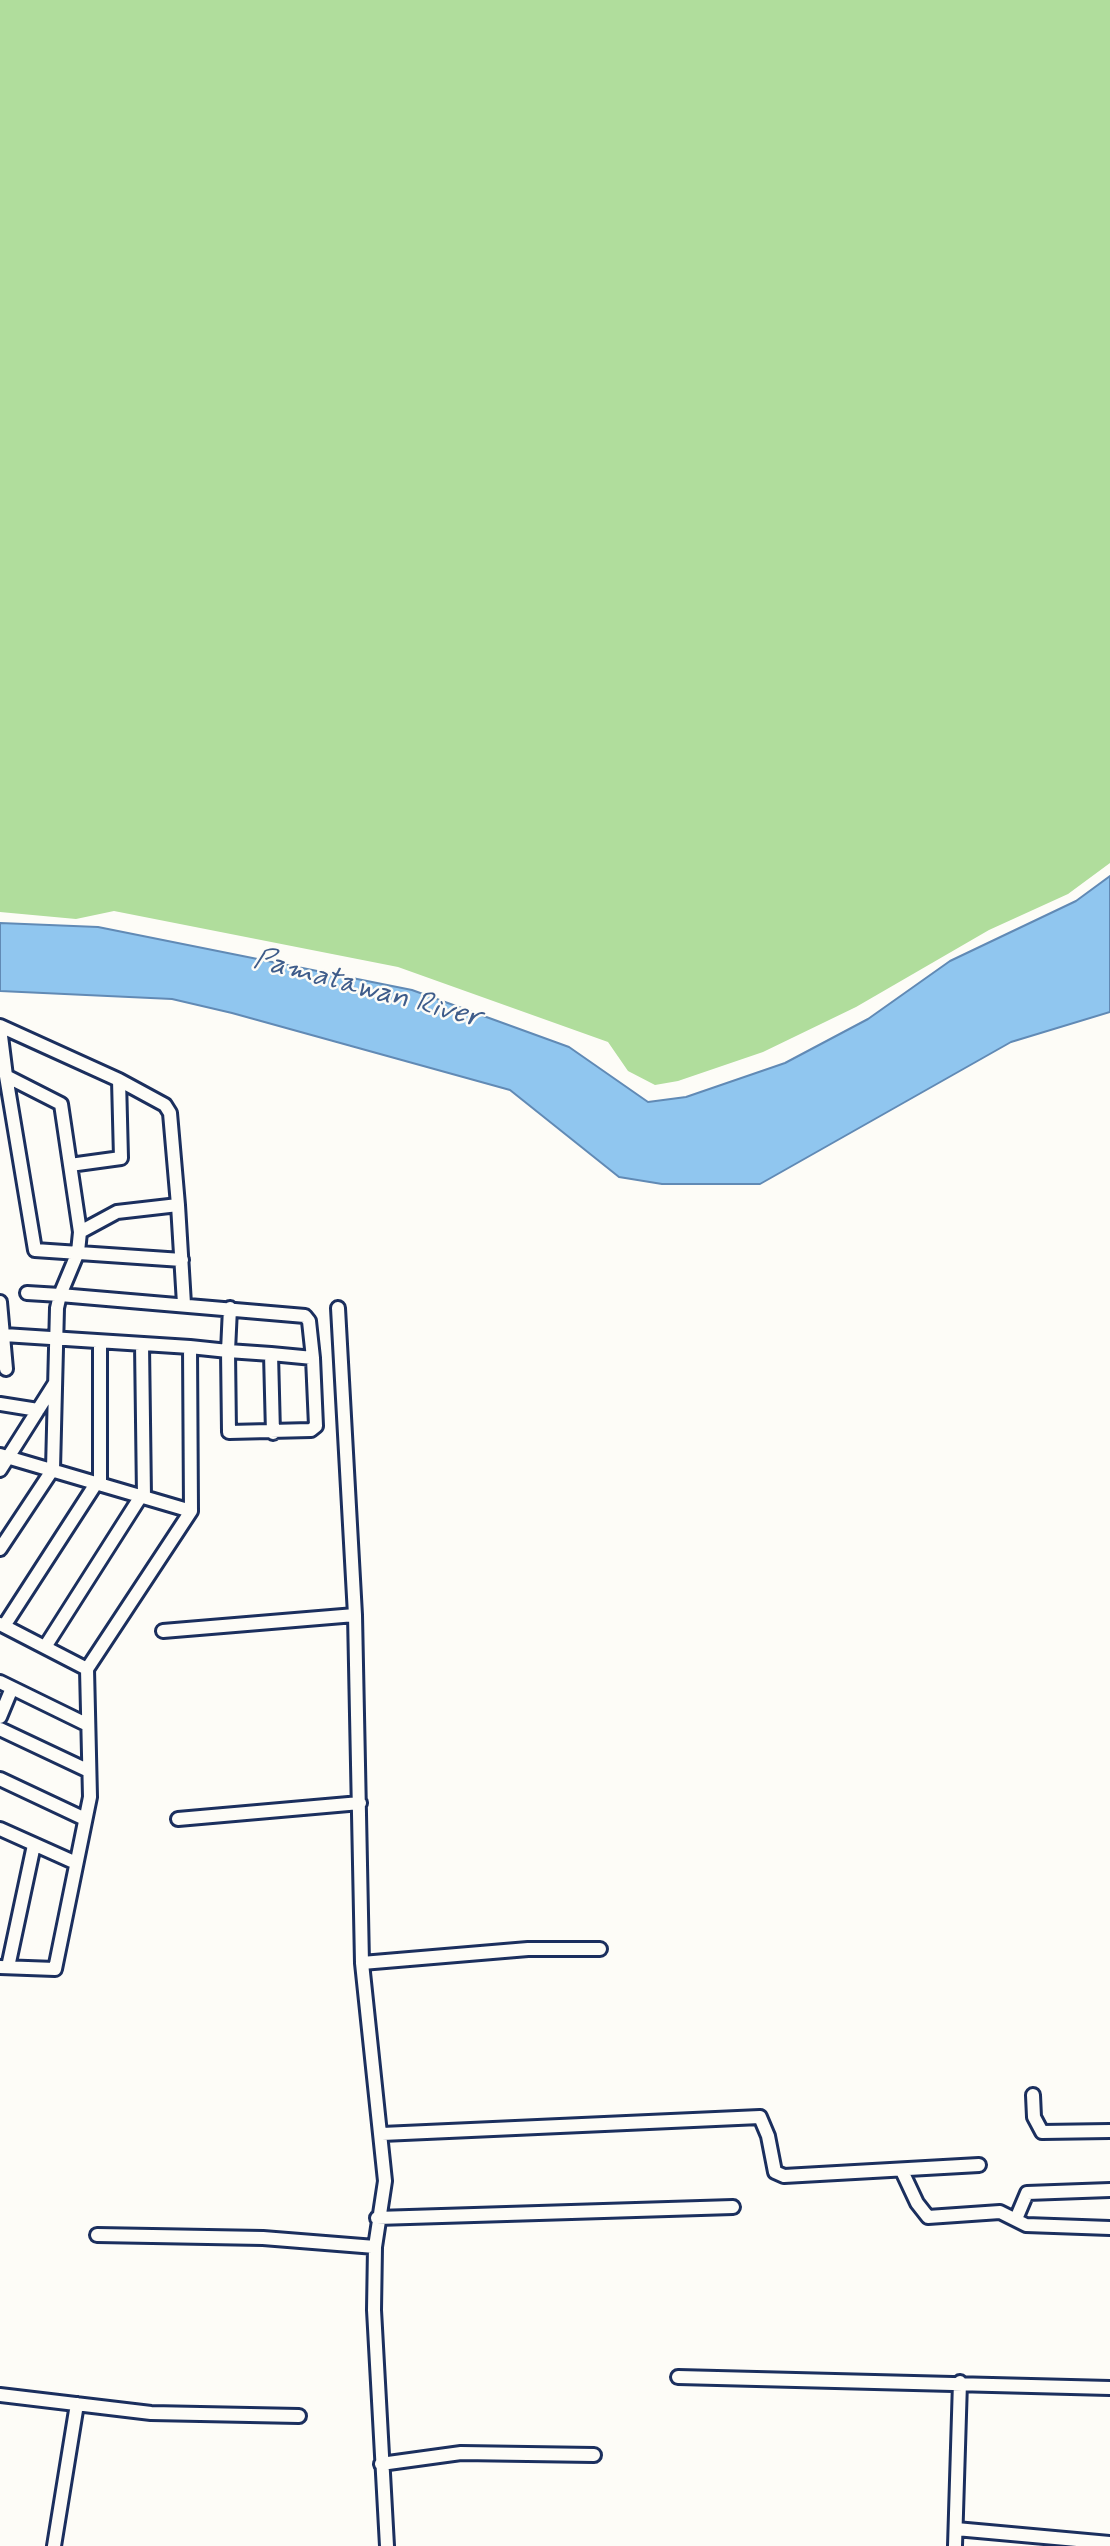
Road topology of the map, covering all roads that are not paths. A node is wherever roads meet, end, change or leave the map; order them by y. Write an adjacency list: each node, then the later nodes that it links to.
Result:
1 (0, 1027): 2 (street); 3 (street)
2 (6, 1076): 4 (street); 7 (street)
3 (119, 1080): 4 (street); 5 (street)
4 (70, 1165): 6 (street)
5 (178, 1205): 6 (street); 8 (street)
6 (80, 1232): 7 (street)
7 (78, 1251): 8 (street); 10 (street)
8 (182, 1260): 11 (street)
9 (27, 1293): 10 (street)
10 (60, 1295): 11 (street); 16 (street)
11 (184, 1304): 12 (street)
12 (230, 1308): 20 (street); 22 (street)
13 (338, 1308): 35 (street)
14 (0, 1311): 15 (street)
15 (4, 1335): 16 (street); 23 (street)
16 (56, 1339): 17 (street); 24 (street)
17 (100, 1342): 18 (street); 31 (street)
18 (142, 1344): 19 (street); 32 (street)
19 (190, 1348): 20 (street); 33 (street)
20 (228, 1351): 21 (street); 27 (street)
21 (271, 1354): 22 (street); 27 (street)
22 (313, 1358): 27 (street)
23 (4, 1363)
24 (55, 1382): 26 (street); 29 (street)
25 (0, 1404): 26 (street)
26 (37, 1410): 28 (street)
27 (273, 1433)
28 (4, 1455): 29 (street); 30 (street)
29 (53, 1469): 31 (street); 34 (street)
30 (0, 1470)
31 (98, 1483): 32 (street); 36 (street)
32 (142, 1496): 33 (street); 38 (street)
33 (191, 1511): 39 (street)
34 (0, 1549)
35 (355, 1615): 37 (street); 46 (street)
36 (2, 1625): 38 (street)
37 (163, 1631)
38 (45, 1647): 39 (street)
39 (87, 1669): 42 (street)
40 (6, 1685): 41 (street); 42 (street)
41 (0, 1717)
42 (88, 1724): 44 (street)
43 (0, 1729): 44 (street)
44 (89, 1771): 47 (street)
45 (0, 1780): 47 (street)
46 (360, 1803): 48 (street); 53 (street)
47 (85, 1819): 51 (street)
48 (178, 1819)
49 (0, 1829): 50 (street)
50 (34, 1844): 51 (street); 54 (street)
51 (76, 1863): 54 (street)
52 (600, 1949): 53 (street)
53 (362, 1963): 57 (street)
54 (4, 1967)
55 (1033, 2095): 56 (street)
56 (1110, 2131)
57 (382, 2133): 59 (street); 62 (street)
58 (979, 2165): 59 (street)
59 (902, 2171): 63 (street)
60 (1110, 2190): 63 (street)
61 (733, 2207): 62 (street)
62 (377, 2218): 66 (street)
63 (1016, 2219): 64 (street)
64 (1110, 2228)
65 (97, 2235): 66 (street)
66 (375, 2246): 74 (street)
67 (678, 2376): 68 (street)
68 (960, 2382): 69 (street); 75 (street)
69 (1110, 2388)
70 (0, 2395): 71 (street)
71 (77, 2404): 72 (street); 77 (street)
72 (299, 2416)
73 (594, 2455): 74 (street)
74 (381, 2464): 78 (street)
75 (956, 2529): 76 (street); 79 (street)
76 (1110, 2543)
77 (54, 2546)
78 (387, 2546)
79 (955, 2546)

